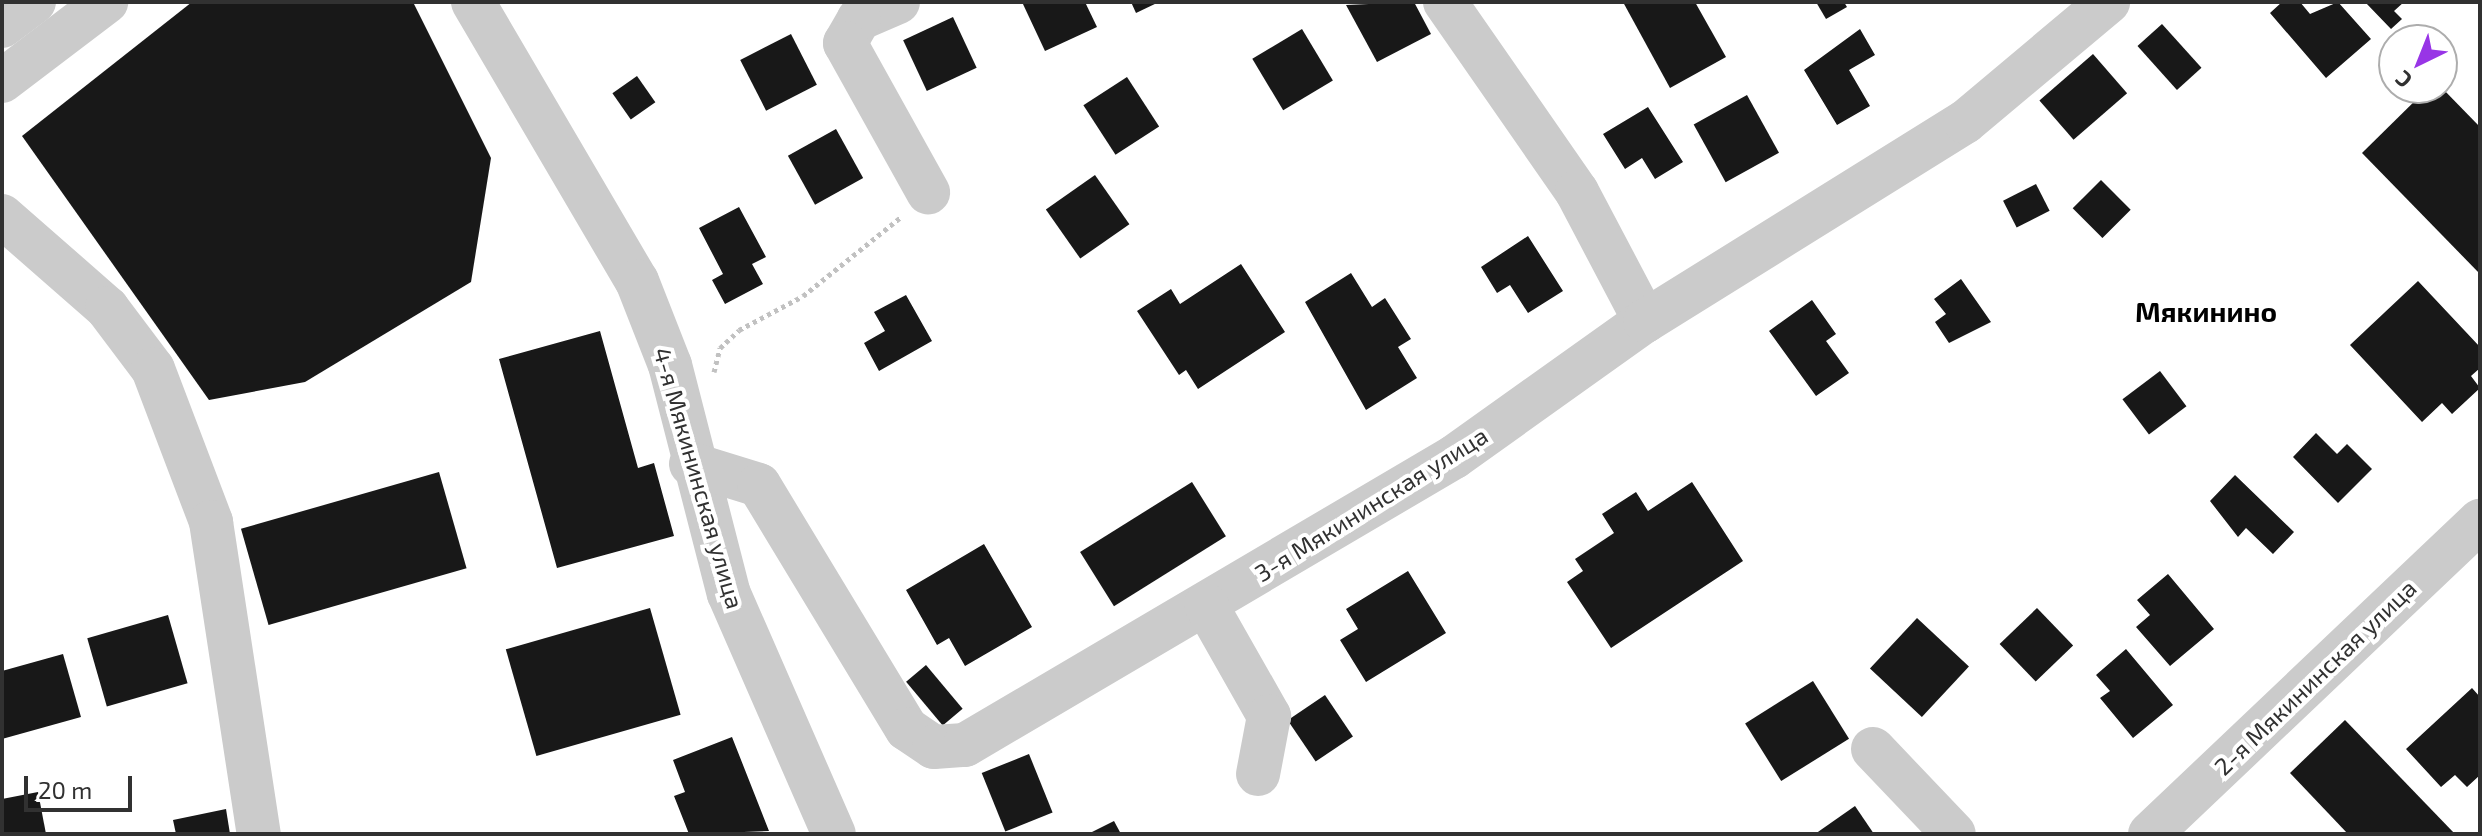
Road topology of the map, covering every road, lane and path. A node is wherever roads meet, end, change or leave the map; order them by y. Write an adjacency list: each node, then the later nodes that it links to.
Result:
1 (34, 2): 8 (street)
2 (106, 2): 9 (street)
3 (473, 2): 10 (street, 4-я Мякининская улица)
4 (485, 2): 10 (street, 4-я Мякининская улица)
5 (898, 2): 11 (street)
6 (1445, 2): 13 (street)
7 (2108, 2): 13 (street, 3-я Мякининская улица)
8 (2, 26)
9 (2, 81)
10 (524, 87): 14 (street, 4-я Мякининская улица)
11 (928, 192): 14 (path)
12 (2, 216): 19 (street)
13 (1645, 321): 16 (street, 3-я Мякининская улица)
14 (688, 446): 16 (street, 3-я Мякининская улица); 20 (street, 4-я Мякининская улица)
15 (2480, 521): 22 (street, 2-я Мякининская улица)
16 (1206, 605): 18 (street)
17 (1873, 749): 21 (street)
18 (1258, 774)
19 (259, 834)
20 (834, 834)
21 (1954, 834)
22 (2150, 834)

